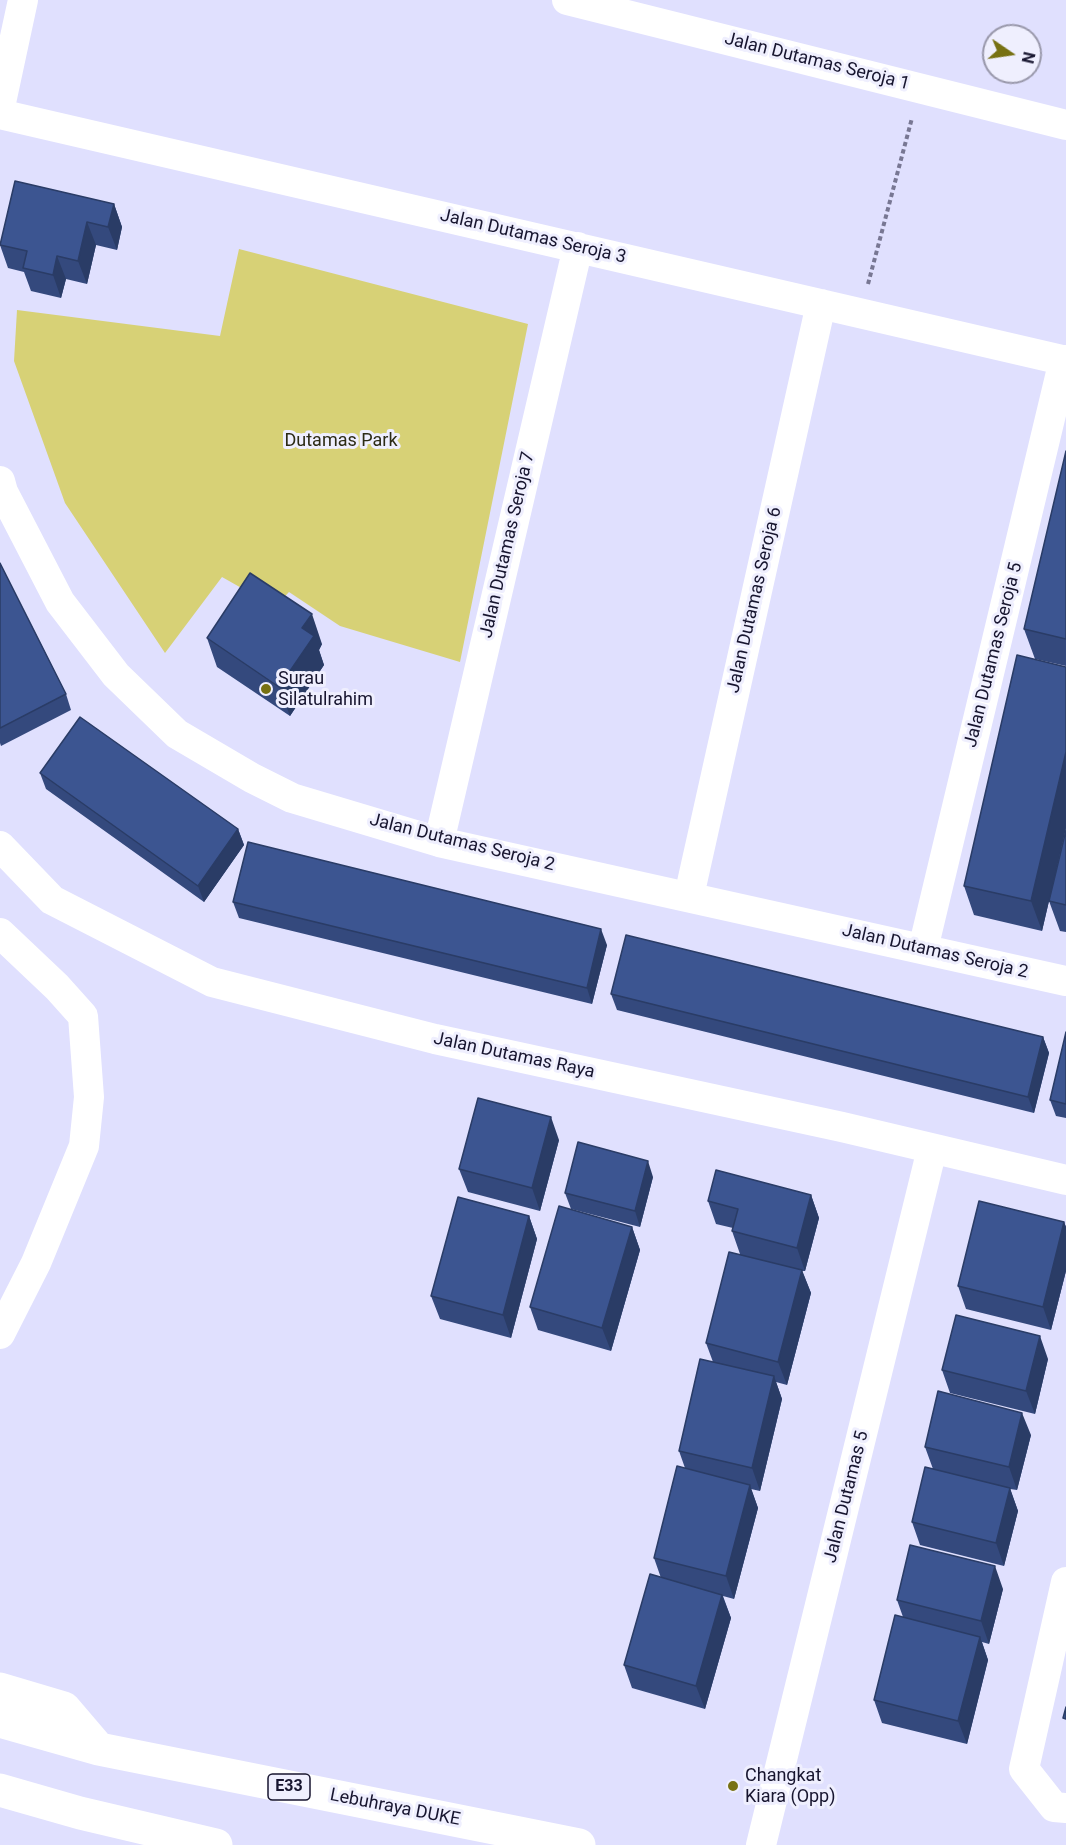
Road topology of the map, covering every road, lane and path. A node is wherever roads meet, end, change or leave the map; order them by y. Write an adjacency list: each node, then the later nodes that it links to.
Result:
1 (23, 0): 4 (street)
2 (567, 0): 3 (street, Jalan Dutamas Seroja 1)
3 (919, 88): 6 (street, Jalan Dutamas Seroja 1); 9 (path)
4 (0, 107)
5 (0, 114): 7 (street, Jalan Dutamas Seroja 3)
6 (1066, 124)
7 (578, 248): 8 (street, Jalan Dutamas Seroja 3); 12 (street, Jalan Dutamas Seroja 7)
8 (821, 304): 9 (street, Jalan Dutamas Seroja 3); 14 (street, Jalan Dutamas Seroja 6)
9 (861, 313): 10 (street, Jalan Dutamas Seroja 3)
10 (1065, 361): 16 (street, Jalan Dutamas Seroja 5)
11 (0, 480): 12 (street, Jalan Dutamas Seroja 2)
12 (439, 842): 14 (street, Jalan Dutamas Seroja 2)
13 (0, 846): 18 (street, Jalan Dutamas Raya)
14 (689, 896): 16 (street, Jalan Dutamas Seroja 2)
15 (0, 933): 20 (street)
16 (923, 949): 17 (street, Jalan Dutamas Seroja 2)
17 (1066, 981)
18 (932, 1149): 19 (street, Jalan Dutamas Raya); 29 (street, Jalan Dutamas 5)
19 (1066, 1180)
20 (0, 1334)
21 (1066, 1582): 26 (street)
22 (0, 1689): 24 (highway)
23 (0, 1721): 24 (highway, Lebuhraya DUKE / E33)
24 (99, 1749): 28 (highway, Lebuhraya DUKE / E33)
25 (0, 1790): 27 (highway)
26 (1066, 1808)
27 (216, 1845)
28 (579, 1845)
29 (761, 1845)

